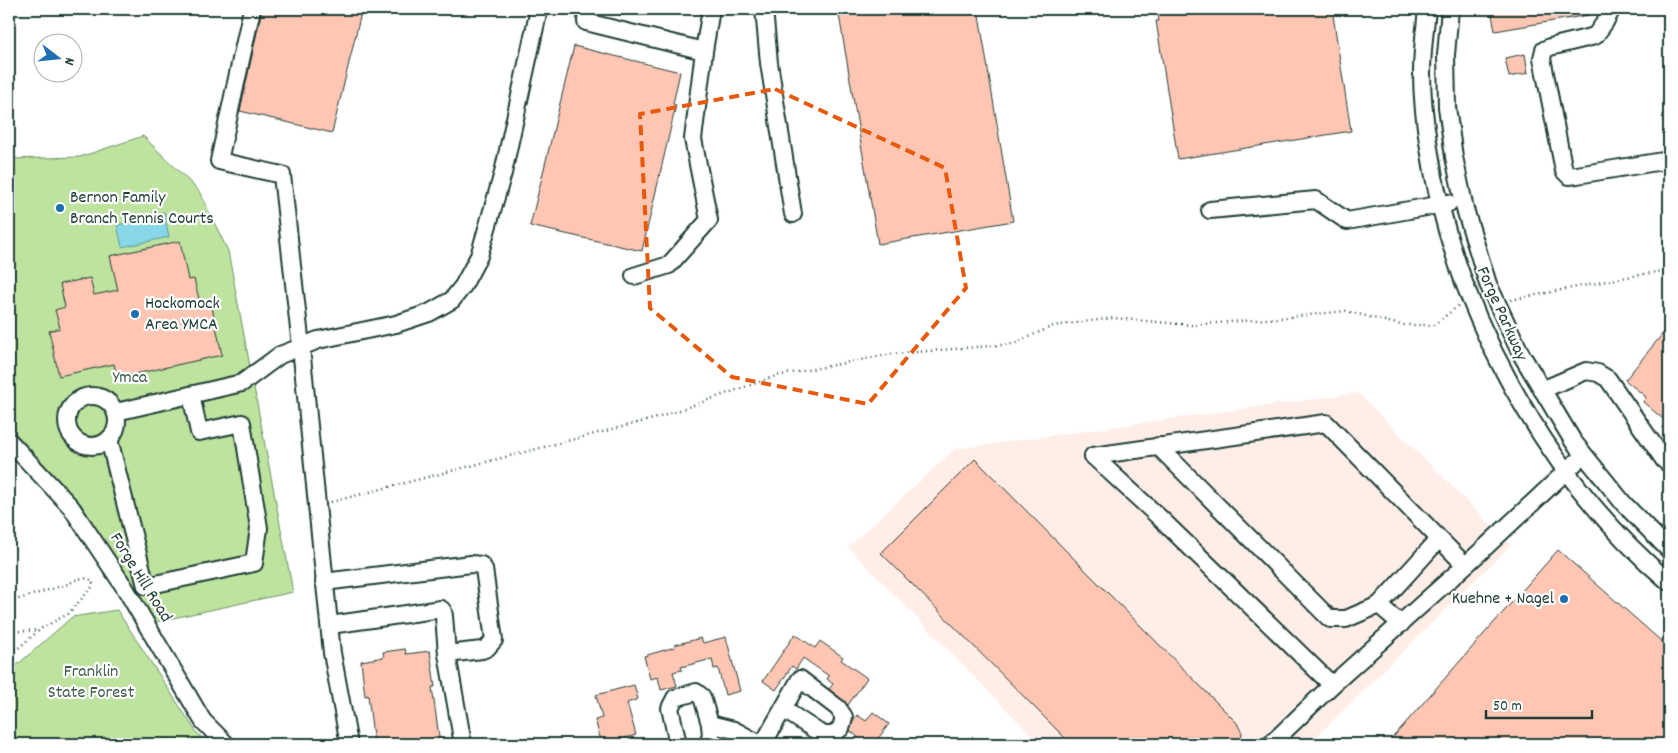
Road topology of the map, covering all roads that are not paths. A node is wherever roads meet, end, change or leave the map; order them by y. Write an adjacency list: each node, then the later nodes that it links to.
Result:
1 (252, 9): 18 (street)
2 (539, 9): 18 (street)
3 (587, 9): 9 (street)
4 (711, 9): 9 (street)
5 (764, 9): 14 (street)
6 (1427, 9): 12 (street, Forge Parkway)
7 (1450, 9): 11 (street, Forge Parkway)
8 (1612, 9): 10 (street)
9 (704, 50): 15 (street)
10 (1669, 160)
11 (1463, 201): 12 (street); 16 (street, Forge Parkway)
12 (1440, 205): 13 (street); 17 (street, Forge Parkway)
13 (1210, 210)
14 (793, 214)
15 (634, 276)
16 (1502, 301): 17 (street); 19 (street, Forge Parkway)
17 (1466, 304): 27 (street, Forge Parkway)
18 (302, 347): 20 (street); 32 (street)
19 (1542, 390): 25 (street, Forge Parkway); 26 (street)
20 (191, 394): 21 (street); 35 (street)
21 (116, 412): 22 (street); 22 (street)
22 (109, 439): 30 (street)
23 (9, 441): 34 (street, Forge Hill Road)
24 (1158, 446): 28 (street); 36 (street); 40 (street)
25 (1584, 454): 27 (street); 29 (street, Forge Parkway)
26 (1669, 464)
27 (1566, 470): 31 (street); 33 (street, Forge Parkway)
28 (1439, 539): 31 (street); 36 (street)
29 (1669, 550)
30 (138, 556): 34 (street); 35 (street)
31 (1465, 565): 37 (street)
32 (324, 582): 38 (street); 39 (street)
33 (1669, 582)
34 (123, 586): 35 (street); 43 (street, Forge Hill Road)
35 (146, 586)
36 (1379, 605): 37 (street)
37 (1400, 624): 40 (street)
38 (330, 625): 39 (street); 44 (street)
39 (447, 654): 45 (street)
40 (1332, 686): 49 (street)
41 (783, 709): 48 (street)
42 (710, 724): 46 (street); 47 (street); 48 (street)
43 (226, 744)
44 (349, 744)
45 (463, 744)
46 (678, 744)
47 (707, 744)
48 (761, 744)
49 (1270, 744)

